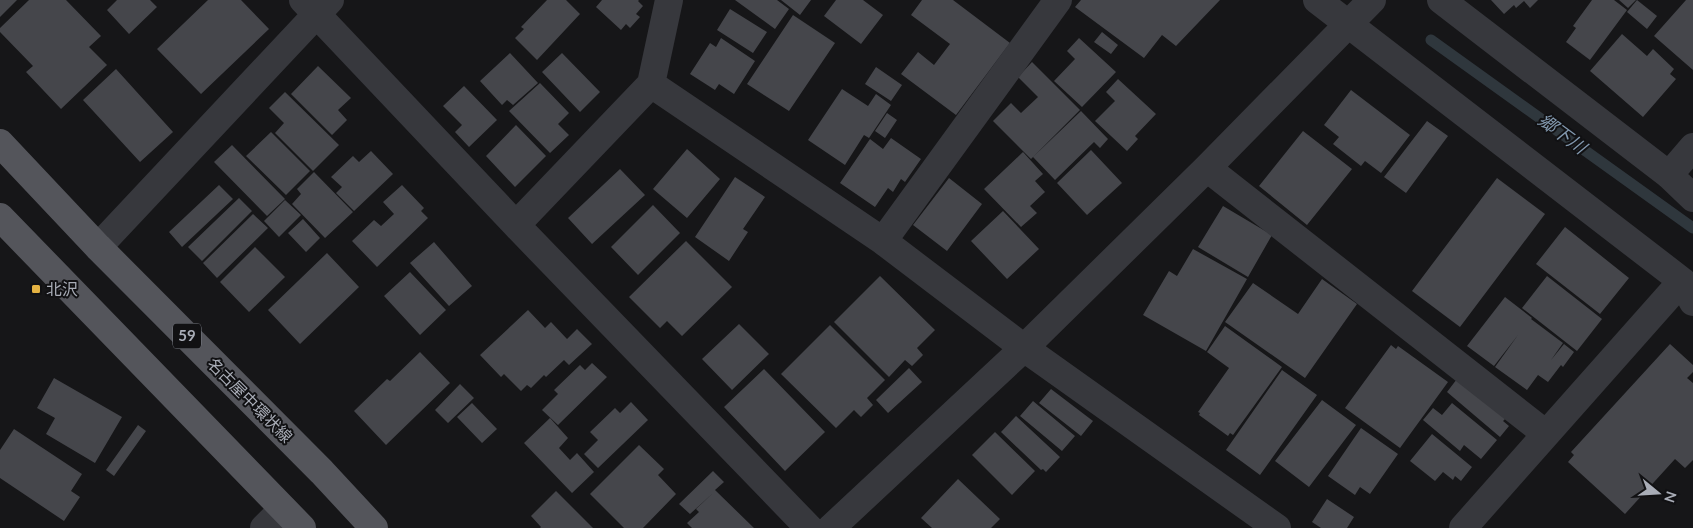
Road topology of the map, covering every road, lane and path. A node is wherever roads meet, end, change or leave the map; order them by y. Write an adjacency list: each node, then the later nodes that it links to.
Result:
1 (669, 0): 8 (street)
2 (1058, 0): 16 (street)
3 (1317, 0): 7 (street)
4 (1372, 0): 7 (street)
5 (1441, 0): 12 (street)
6 (317, 5): 15 (street); 17 (street)
7 (1349, 25): 11 (street); 18 (street)
8 (651, 84): 15 (street); 16 (street)
9 (0, 143): 17 (main road, 名古屋中環状線 / 59)
10 (1693, 147): 12 (street)
11 (1207, 168): 19 (street); 20 (street)
12 (1669, 175): 13 (street)
13 (1693, 198)
14 (0, 217): 21 (main road)
15 (516, 225): 25 (street)
16 (884, 241): 19 (street)
17 (98, 248): 24 (main road, 名古屋中環状線 / 59)
18 (1687, 291): 20 (street)
19 (1024, 348): 26 (street); 27 (street)
20 (1546, 434): 28 (street)
21 (283, 509): 22 (street); 23 (main road)
22 (264, 528)
23 (302, 528)
24 (374, 528)
25 (808, 528)
26 (831, 528)
27 (1276, 528)
28 (1463, 528)

